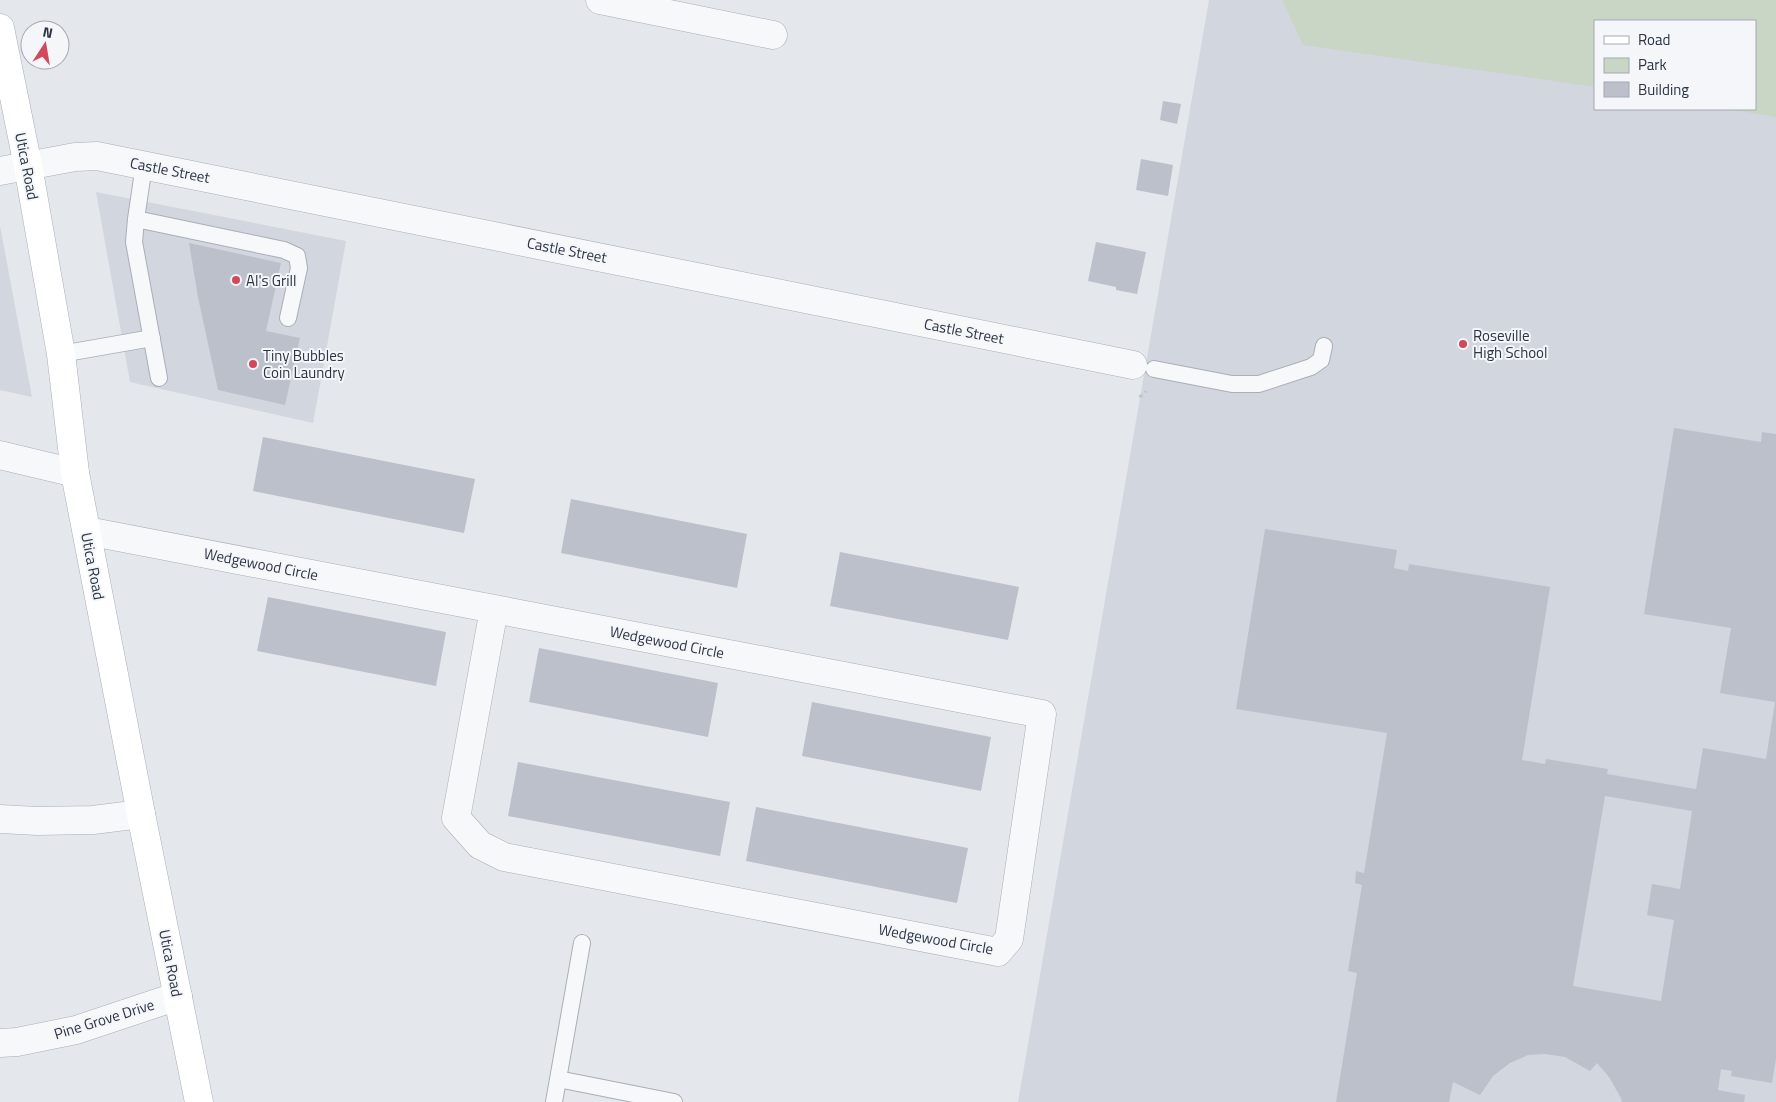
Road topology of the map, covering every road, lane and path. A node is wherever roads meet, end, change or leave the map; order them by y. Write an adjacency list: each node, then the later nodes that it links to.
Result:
1 (600, 0): 3 (street)
2 (0, 28): 5 (main road, Utica Road)
3 (773, 35)
4 (144, 165): 5 (street, Castle Street); 7 (lane); 12 (street, Castle Street)
5 (28, 166): 6 (street, Castle Street); 11 (main road, Utica Road)
6 (0, 170)
7 (136, 218): 8 (lane); 9 (lane)
8 (288, 318)
9 (152, 338): 11 (lane); 13 (lane)
10 (1324, 346): 12 (lane)
11 (62, 354): 15 (main road, Utica Road)
12 (1144, 367)
13 (159, 378)
14 (0, 455): 15 (street)
15 (75, 473): 16 (main road, Utica Road)
16 (87, 531): 17 (street, Wedgewood Circle); 18 (main road, Utica Road)
17 (494, 609): 17 (street, Wedgewood Circle)
18 (141, 814): 19 (street); 21 (main road, Utica Road)
19 (0, 819)
20 (582, 943): 23 (lane)
21 (178, 996): 22 (street, Pine Grove Drive); 24 (main road, Utica Road)
22 (0, 1043)
23 (558, 1080): 25 (lane); 26 (lane)
24 (198, 1102)
25 (554, 1102)
26 (674, 1102)

